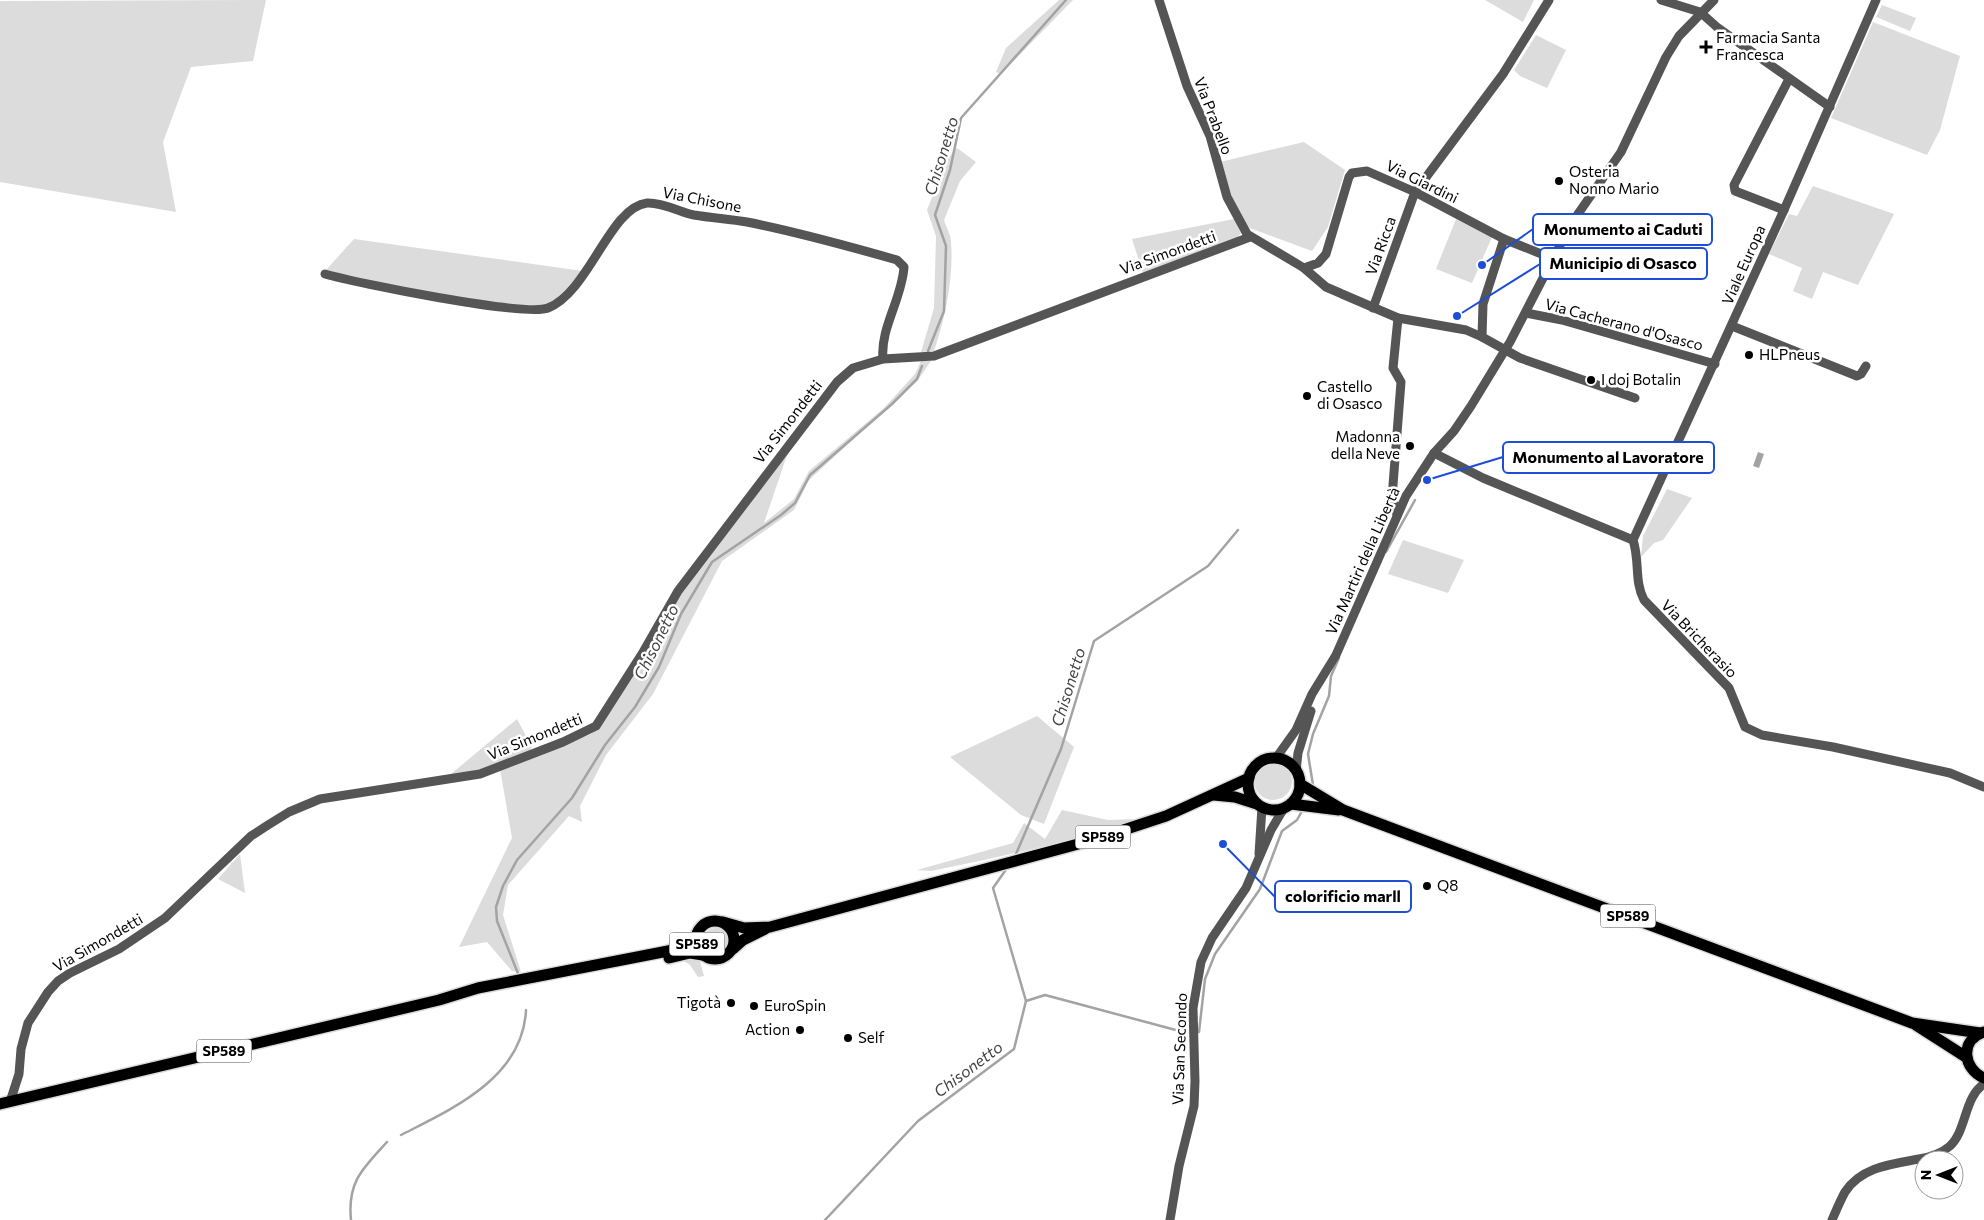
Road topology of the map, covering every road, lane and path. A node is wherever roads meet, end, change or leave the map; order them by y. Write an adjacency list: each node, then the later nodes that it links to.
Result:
1 (1159, 0): 11 (street, Via Prabello)
2 (1550, 0): 9 (street, Via Ricca)
3 (1661, 0): 6 (street)
4 (1714, 0): 6 (street, Via Martiri della Libertà / SP589)
5 (1876, 0): 8 (street, Viale Europa)
6 (1700, 12): 7 (street); 13 (street, Via Martiri della Libertà / SP589)
7 (1789, 79): 8 (street); 10 (street)
8 (1830, 107): 10 (street, Viale Europa)
9 (1415, 192): 12 (street, Via Giardini); 14 (street, Via Giardini); 16 (street, Via Ricca)
10 (1784, 210): 19 (street, Viale Europa)
11 (1250, 237): 14 (street); 22 (street, Via Simondetti)
12 (1504, 239): 13 (street, Via Giardini); 20 (street)
13 (1554, 259): 17 (street, Via Martiri della Libertà / SP589)
14 (1304, 268): 16 (street)
15 (325, 274): 22 (street, Via Chisone)
16 (1373, 308): 18 (street)
17 (1526, 313): 21 (street, Via Martiri della Libertà / SP589); 23 (street, Via Cacherano d'Osasco)
18 (1398, 318): 20 (street); 27 (street)
19 (1732, 326): 23 (street, Viale Europa); 24 (street)
20 (1482, 337): 21 (street)
21 (1505, 351): 25 (street); 26 (street, Via Martiri della Libertà / SP589)
22 (883, 359): 53 (street, Via Simondetti)
23 (1715, 364): 28 (street, Viale Europa)
24 (1866, 366)
25 (1635, 398)
26 (1434, 453): 27 (street, Via Martiri della Libertà / SP589); 28 (street)
27 (1397, 515): 29 (street, Via Martiri della Libertà / SP589)
28 (1633, 540): 34 (street, Via Bricherasio)
29 (1323, 679): 30 (street, SP589); 31 (street, SP589)
30 (1276, 758): 31 (main road); 32 (main road, SP589)
31 (1296, 771): 33 (main road, SP589)
32 (1249, 778): 35 (main road, SP589); 36 (main road)
33 (1300, 784): 37 (main road); 38 (main road, SP589)
34 (1984, 788)
35 (1212, 794): 36 (main road, SP589); 41 (main road, SP589)
36 (1259, 806): 37 (main road, SP589); 39 (street)
37 (1287, 806): 38 (main road, SP589); 39 (street, Via San Secondo)
38 (1343, 810): 46 (main road, SP589)
39 (1258, 864): 54 (street, Via San Secondo)
40 (723, 922): 41 (main road, SP589); 42 (main road, SP589); 43 (main road, SP589)
41 (770, 927): 43 (main road, SP589)
42 (696, 940): 44 (main road, SP589); 45 (main road, SP589)
43 (732, 949): 44 (main road, SP589)
44 (703, 955): 45 (main road, SP589)
45 (449, 998): 53 (main road, SP589)
46 (1912, 1023): 47 (main road, SP589); 48 (main road, SP589)
47 (1982, 1033): 48 (main road, SP589)
48 (1966, 1057): 49 (main road)
49 (1972, 1071): 50 (main road); 52 (street)
50 (1984, 1078)
51 (1984, 1084): 52 (street)
52 (1975, 1091): 55 (street)
53 (5, 1103)
54 (1170, 1220)
55 (1832, 1220)

